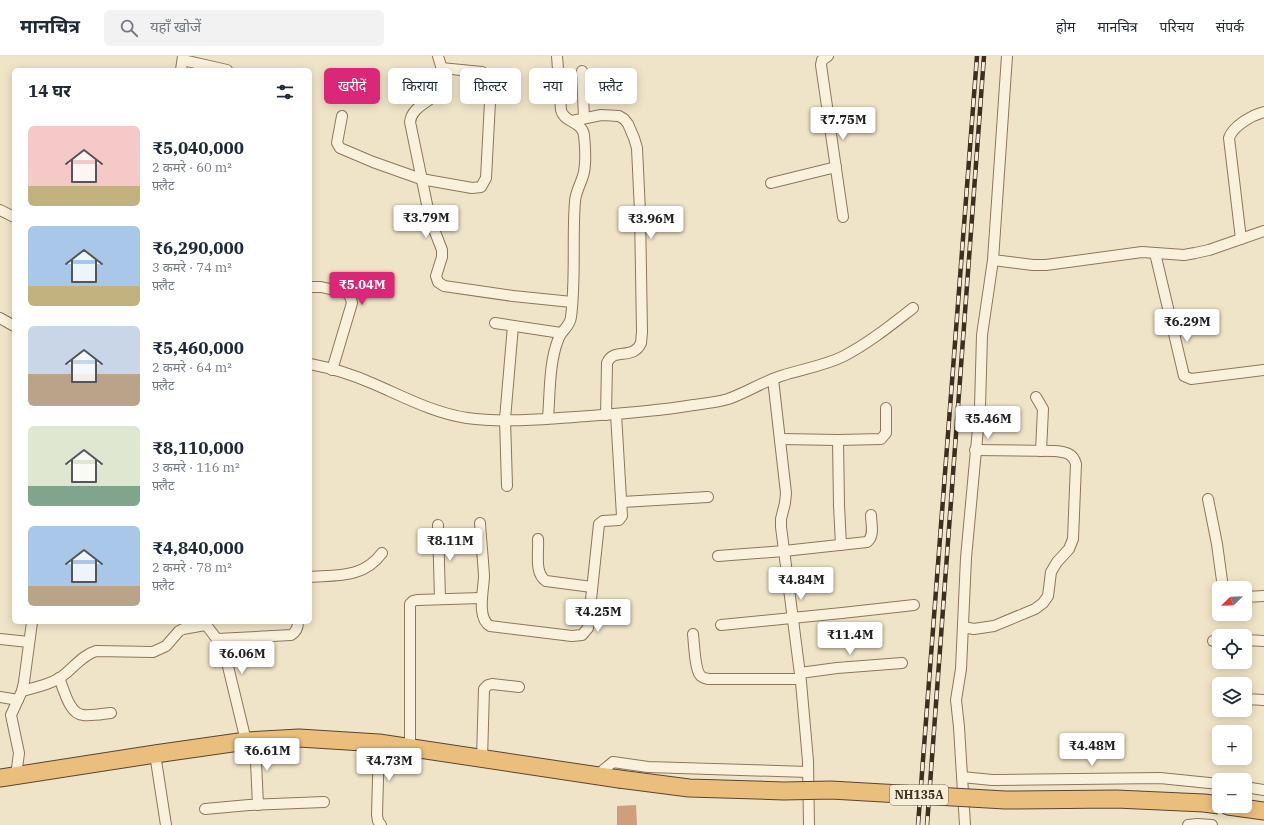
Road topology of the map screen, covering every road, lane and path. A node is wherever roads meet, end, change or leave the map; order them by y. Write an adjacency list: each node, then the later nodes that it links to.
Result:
1 (438, 56): 8 (street)
2 (557, 56): 15 (street)
3 (828, 56): 16 (street)
4 (1007, 56): 25 (street)
5 (183, 58): 6 (street); 7 (street)
6 (181, 68)
7 (220, 68)
8 (442, 68)
9 (452, 69): 17 (street)
10 (582, 70): 14 (street)
11 (424, 104): 17 (street)
12 (1264, 112): 23 (street)
13 (342, 116): 17 (street)
14 (584, 118): 15 (street); 40 (street)
15 (572, 122): 27 (street)
16 (836, 167): 18 (street); 21 (street)
17 (421, 179): 27 (street)
18 (771, 183)
19 (0, 210): 20 (street)
20 (12, 216)
21 (843, 217)
22 (1264, 232): 23 (street)
23 (1241, 239): 24 (street)
24 (1155, 253): 25 (street); 36 (street)
25 (993, 260): 45 (street)
26 (312, 287): 35 (street)
27 (572, 302): 33 (street)
28 (913, 308): 37 (street)
29 (0, 318): 31 (street)
30 (495, 323): 32 (street)
31 (12, 324)
32 (513, 326): 33 (street); 42 (street)
33 (562, 333): 41 (street)
34 (312, 365): 35 (street)
35 (332, 370): 42 (street)
36 (1264, 370)
37 (773, 379): 40 (street); 43 (street)
38 (1036, 397): 46 (street)
39 (886, 408): 44 (street)
40 (611, 414): 41 (street); 50 (street)
41 (548, 418): 42 (street)
42 (505, 419): 47 (street)
43 (780, 439): 44 (street); 56 (street)
44 (838, 440): 55 (street)
45 (976, 450): 46 (street); 73 (street)
46 (1041, 451): 73 (street)
47 (507, 486)
48 (708, 497): 50 (street)
49 (1208, 499): 60 (street)
50 (622, 502): 61 (street)
51 (871, 515): 55 (street)
52 (480, 523): 64 (street)
53 (438, 525): 65 (street)
54 (538, 540): 61 (street)
55 (841, 545): 56 (street)
56 (784, 551): 58 (street); 67 (street)
57 (382, 553): 59 (street)
58 (718, 556)
59 (312, 577)
60 (1222, 581)
61 (592, 587): 64 (street)
62 (1264, 596): 63 (street)
63 (1252, 597)
64 (481, 598): 65 (street)
65 (440, 599): 91 (street)
66 (914, 605): 67 (street)
67 (792, 618): 72 (street); 81 (street)
68 (32, 624): 79 (street)
69 (201, 624): 82 (street)
70 (206, 624): 76 (street)
71 (298, 624): 76 (street)
72 (721, 625)
73 (963, 627): 97 (street)
74 (693, 634): 81 (street)
75 (0, 639): 79 (street)
76 (217, 639): 89 (street)
77 (1252, 640): 78 (street)
78 (1264, 641)
79 (29, 642): 84 (street)
80 (902, 664): 81 (street)
81 (800, 676): 94 (street)
82 (60, 678): 84 (street); 88 (street)
83 (519, 687): 93 (street)
84 (20, 696): 85 (street); 96 (street)
85 (0, 697)
86 (1252, 699): 87 (street)
87 (1264, 700)
88 (111, 713)
89 (250, 741): 90 (highway, NH135A); 92 (highway, NH135A); 103 (street)
90 (379, 744): 91 (highway, NH135A); 108 (street)
91 (410, 749): 93 (highway, NH135A)
92 (155, 754): 96 (highway, NH135A); 107 (street)
93 (482, 759): 95 (highway, NH135A)
94 (808, 772): 95 (street); 109 (street)
95 (596, 776): 102 (highway, NH135A, bridge)
96 (8, 777)
97 (962, 777): 98 (street); 110 (street)
98 (1212, 783)
99 (1252, 788): 100 (street)
100 (1264, 790)
101 (324, 802): 103 (street)
102 (1212, 804)
103 (258, 805): 104 (street)
104 (205, 809)
105 (1252, 809): 106 (highway)
106 (1264, 811)
107 (166, 825)
108 (381, 825)
109 (809, 825)
110 (966, 825)
111 (1188, 825): 112 (street)
112 (1212, 825)

